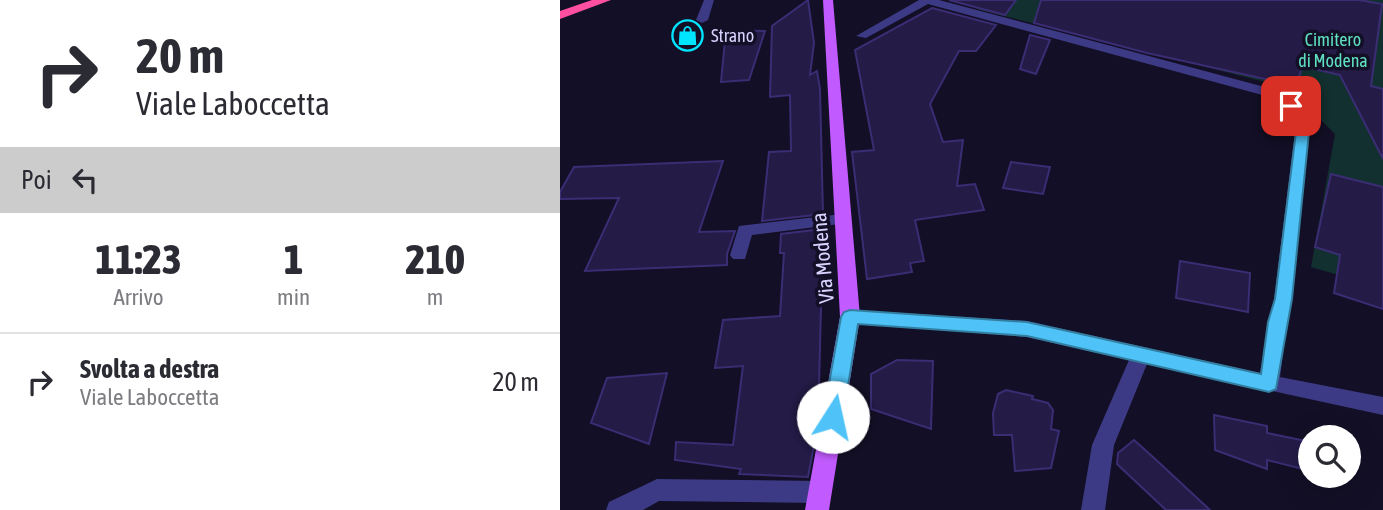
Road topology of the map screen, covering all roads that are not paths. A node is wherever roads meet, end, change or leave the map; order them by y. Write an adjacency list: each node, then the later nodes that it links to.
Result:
1 (605, 0): 4 (highway)
2 (709, 0): 5 (street)
3 (828, 0): 7 (main road, Via Modena)
4 (560, 15)
5 (702, 20)
6 (862, 36): 11 (street)
7 (842, 219): 8 (street); 9 (main road, Via Modena)
8 (739, 255)
9 (850, 317): 10 (street); 13 (main road, Via Modena)
10 (1141, 355): 11 (street); 15 (street)
11 (1269, 384): 12 (street)
12 (1383, 406)
13 (819, 501): 14 (street)
14 (618, 510)
15 (1093, 510)

